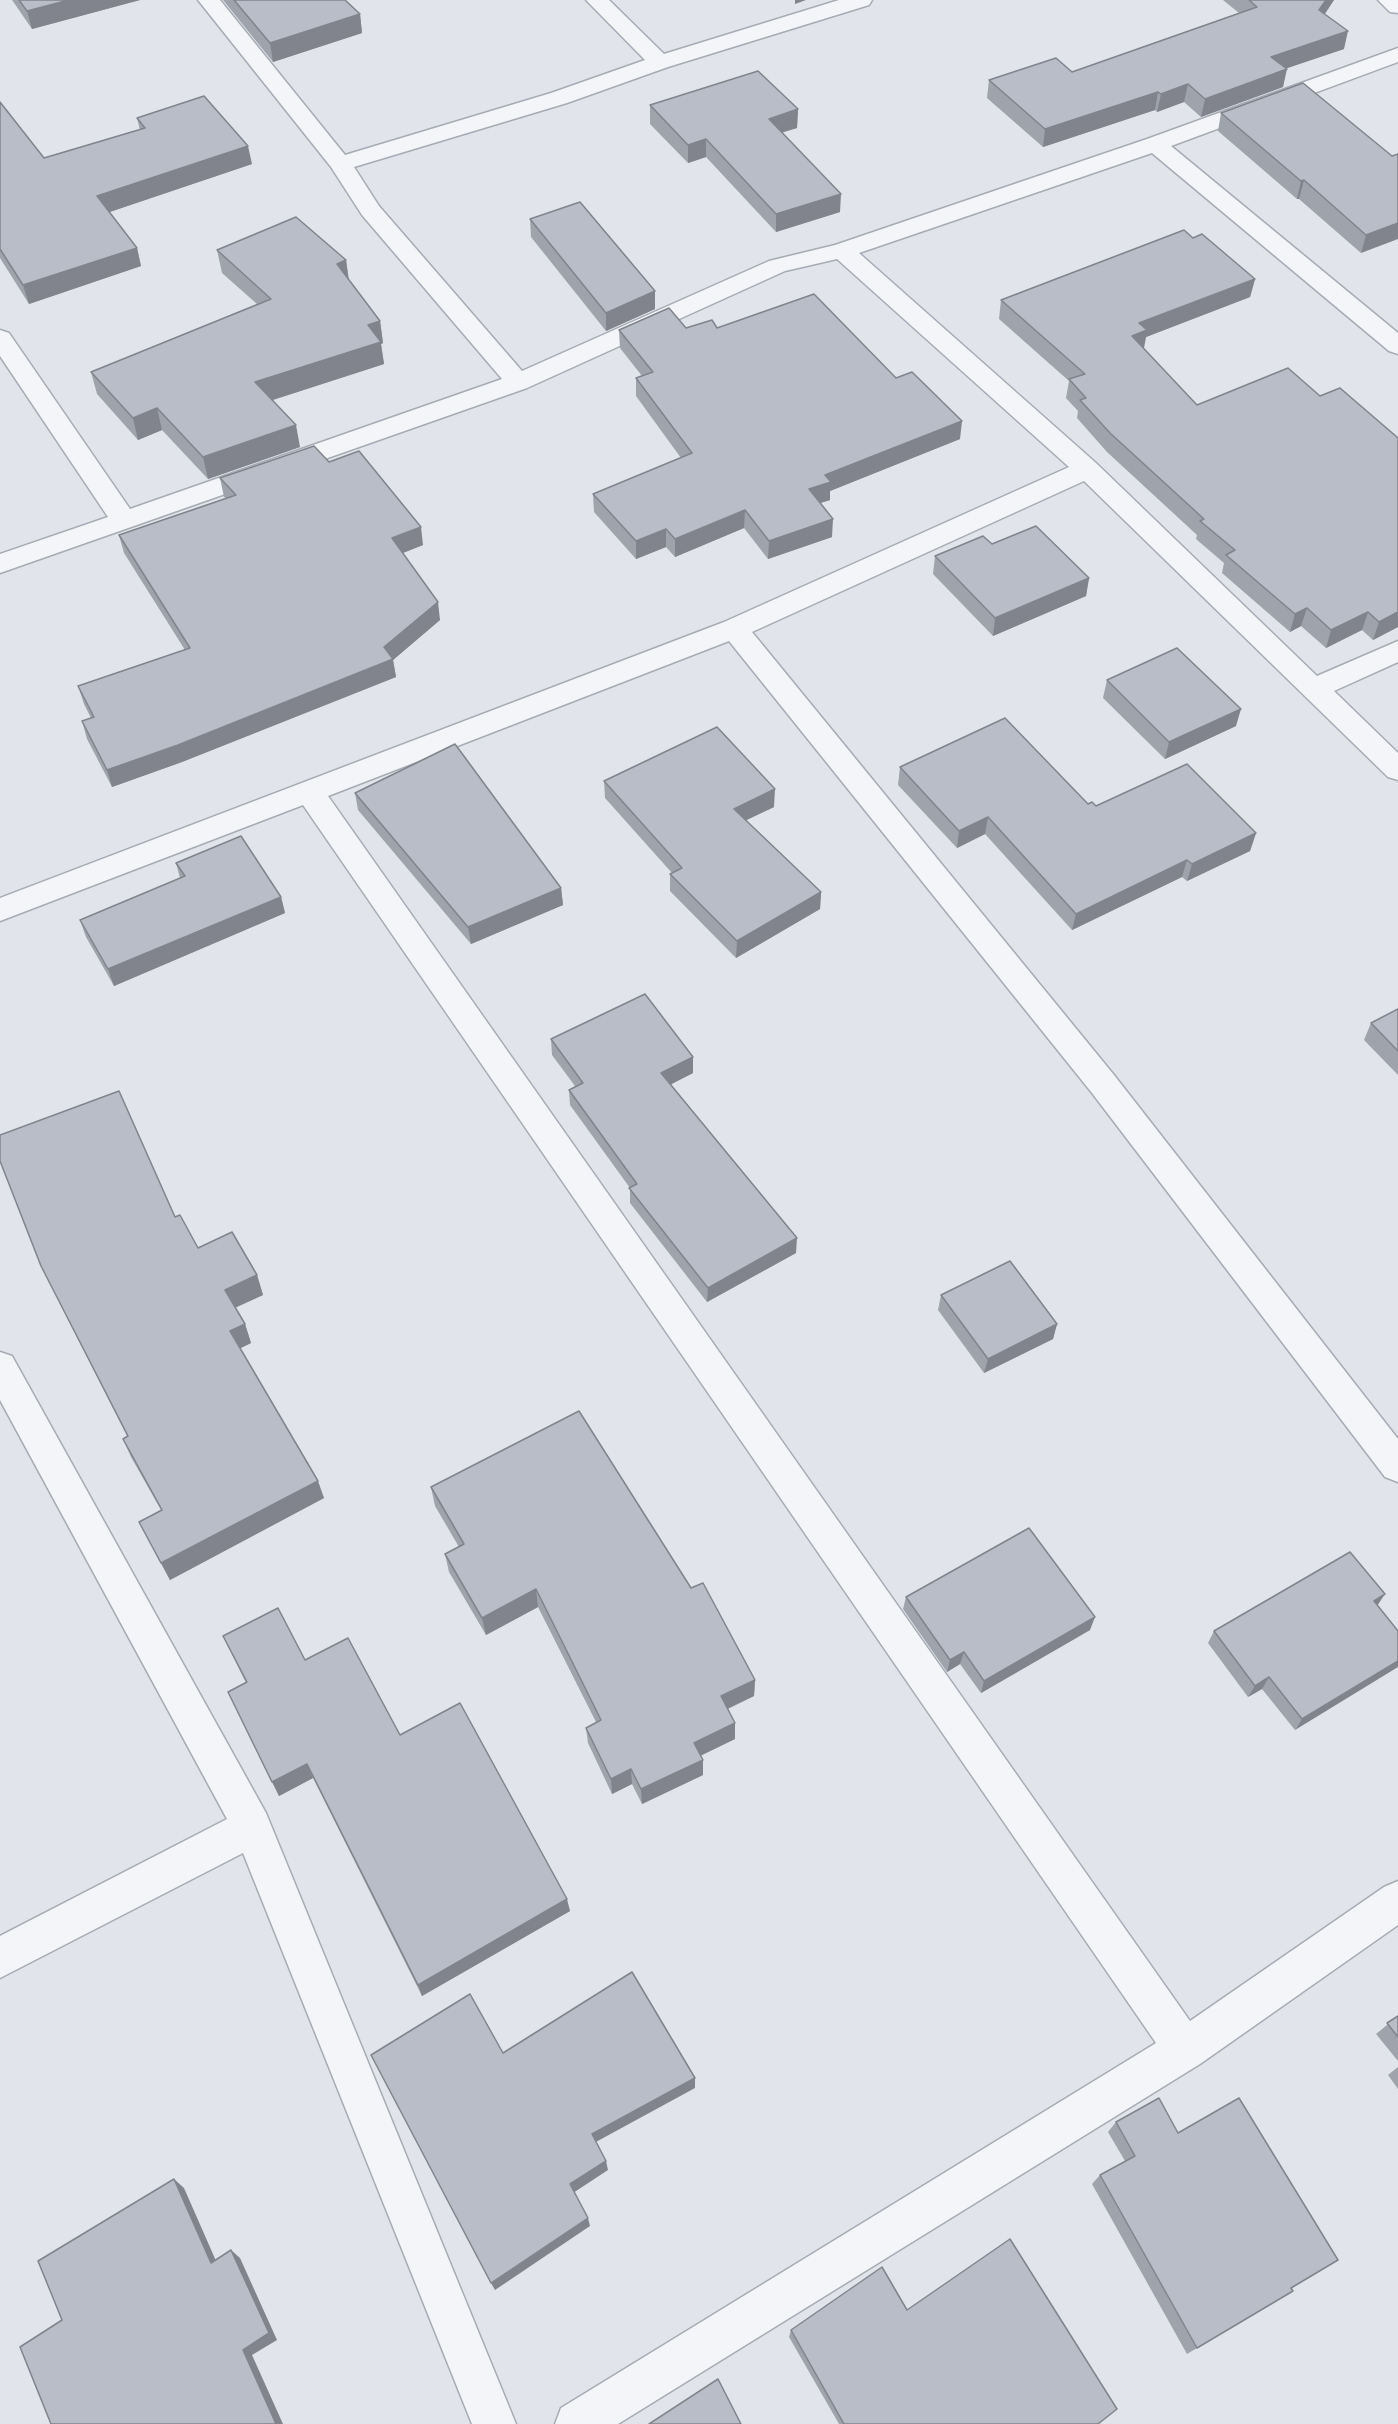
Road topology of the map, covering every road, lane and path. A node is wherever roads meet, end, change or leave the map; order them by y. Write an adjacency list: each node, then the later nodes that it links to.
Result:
1 (209, 0): 9 (street)
2 (597, 0): 7 (street)
3 (861, 0): 7 (street)
4 (1389, 0): 5 (street)
5 (1398, 7)
6 (1398, 55): 8 (street)
7 (660, 62): 9 (street)
8 (1155, 144): 10 (street); 12 (street)
9 (340, 164): 13 (street)
10 (842, 251): 13 (street); 14 (street)
11 (0, 338): 15 (street)
12 (1398, 346)
13 (518, 382): 15 (street)
14 (1087, 469): 17 (street); 19 (street)
15 (123, 519): 16 (street)
16 (0, 564)
17 (734, 629): 21 (street); 24 (street)
18 (1398, 651): 19 (street)
19 (1315, 688): 20 (street)
20 (1398, 770)
21 (310, 793): 22 (street); 28 (street)
22 (0, 910)
23 (0, 1367): 25 (street)
24 (1398, 1466)
25 (252, 1827): 27 (street); 29 (street)
26 (1398, 1901): 28 (street)
27 (0, 1958)
28 (1185, 2049): 30 (street)
29 (494, 2424)
30 (578, 2424)

